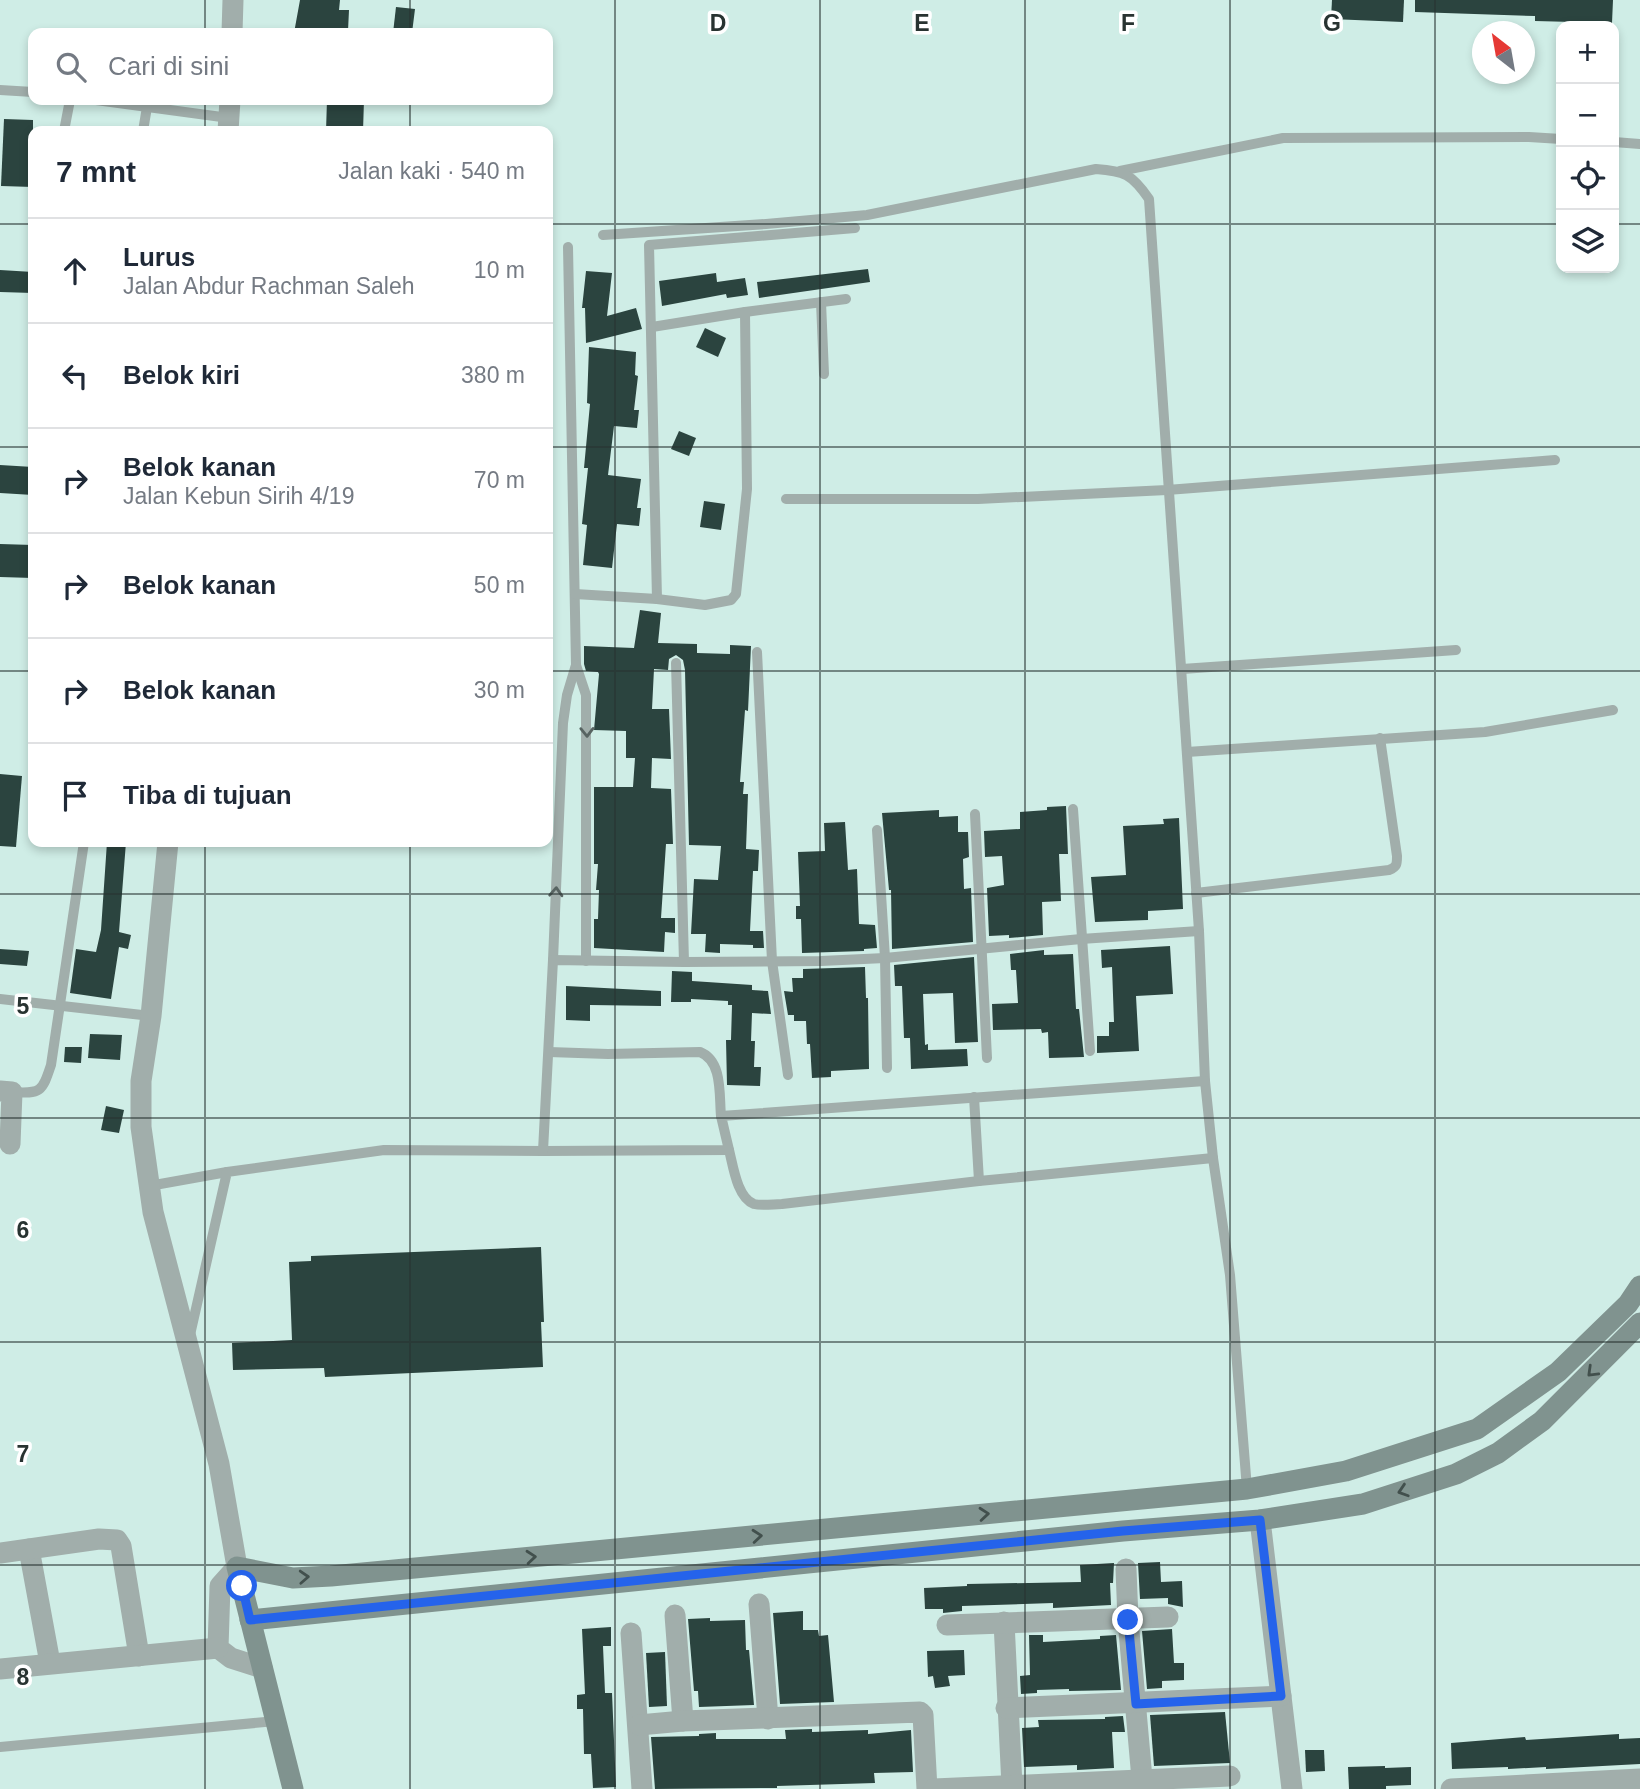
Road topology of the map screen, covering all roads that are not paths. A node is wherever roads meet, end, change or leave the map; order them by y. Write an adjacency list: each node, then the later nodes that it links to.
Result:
1 (233, 0): 2 (street)
2 (232, 28)
3 (0, 90): 4 (lane)
4 (28, 92)
5 (69, 105): 9 (lane)
6 (132, 105): 7 (lane)
7 (147, 107): 8 (lane); 10 (lane)
8 (229, 116)
9 (65, 126)
10 (144, 126)
11 (1556, 139): 14 (lane)
12 (1619, 142): 13 (lane)
13 (1640, 144)
14 (1120, 171): 16 (lane); 24 (lane)
15 (855, 229): 21 (lane)
16 (603, 235)
17 (568, 247): 26 (lane)
18 (846, 299): 19 (lane)
19 (821, 302): 20 (lane); 22 (lane)
20 (746, 312): 21 (lane); 27 (lane)
21 (652, 327): 27 (lane)
22 (824, 374)
23 (1555, 460): 24 (lane)
24 (1167, 490): 25 (lane); 32 (lane)
25 (786, 499)
26 (575, 594): 27 (lane); 31 (lane)
27 (657, 599)
28 (1456, 650): 32 (lane)
29 (757, 652): 48 (lane)
30 (676, 663): 49 (lane)
31 (576, 665): 46 (lane, one-way to 31); 47 (lane, one-way to 47)
32 (1182, 668): 35 (lane)
33 (1613, 710): 34 (lane)
34 (1380, 738): 35 (lane); 41 (lane)
35 (1187, 752): 41 (lane)
36 (1073, 809): 43 (lane)
37 (975, 814): 44 (lane)
38 (877, 830): 45 (lane)
39 (83, 847): 51 (lane)
40 (168, 847): 52 (street)
41 (1196, 893): 42 (lane)
42 (1199, 931): 43 (lane); 58 (lane)
43 (1081, 939): 44 (lane); 53 (lane)
44 (981, 950): 45 (lane); 55 (lane)
45 (885, 958): 48 (lane); 56 (lane)
46 (553, 960): 47 (lane); 54 (lane)
47 (586, 961): 49 (lane)
48 (772, 961): 49 (lane); 57 (lane)
49 (684, 962)
50 (0, 999): 51 (lane)
51 (59, 1005): 52 (lane); 59 (lane)
52 (151, 1016): 68 (street)
53 (1090, 1051)
54 (550, 1052): 61 (lane); 64 (lane)
55 (988, 1058)
56 (887, 1068)
57 (788, 1075)
58 (1205, 1081): 60 (lane); 65 (lane)
59 (6, 1091): 62 (street)
60 (974, 1097): 61 (lane); 67 (lane)
61 (721, 1116): 63 (lane)
62 (10, 1144)
63 (729, 1150): 64 (lane); 67 (lane)
64 (543, 1151): 66 (lane)
65 (1213, 1158): 67 (lane); 72 (lane)
66 (227, 1172): 68 (lane); 71 (lane)
67 (979, 1181)
68 (149, 1186): 71 (street)
69 (1640, 1286): 72 (street)
70 (1640, 1323): 73 (street, one-way to 73)
71 (188, 1345): 77 (street)
72 (1247, 1489): 77 (street, one-way to 72)
73 (1260, 1520): 81 (street); 91 (street)
74 (29, 1549): 75 (street); 87 (street); 88 (street)
75 (0, 1553)
76 (1126, 1569): 82 (street)
77 (240, 1576): 81 (street); 86 (street)
78 (759, 1604): 94 (street)
79 (675, 1615): 96 (street)
80 (1168, 1617): 82 (street)
81 (250, 1620): 89 (street)
82 (1128, 1620): 83 (street); 92 (street)
83 (1004, 1622): 84 (street); 93 (street)
84 (947, 1625)
85 (631, 1633): 97 (street)
86 (218, 1648): 87 (street); 89 (street)
87 (139, 1656): 88 (street)
88 (50, 1663): 90 (street)
89 (262, 1668): 95 (street)
90 (0, 1669)
91 (1281, 1696): 92 (street); 107 (street)
92 (1136, 1704): 93 (street); 101 (street)
93 (1006, 1708): 102 (street)
94 (768, 1719): 96 (street); 105 (street)
95 (276, 1721): 98 (lane); 103 (street)
96 (683, 1721): 97 (street)
97 (639, 1726): 104 (street)
98 (0, 1747)
99 (1230, 1776): 101 (street)
100 (1640, 1779): 108 (street)
101 (1142, 1780): 102 (street)
102 (1012, 1786): 106 (street)
103 (293, 1789)
104 (642, 1789)
105 (927, 1789)
106 (933, 1789)
107 (1292, 1789)
108 (1451, 1789)

